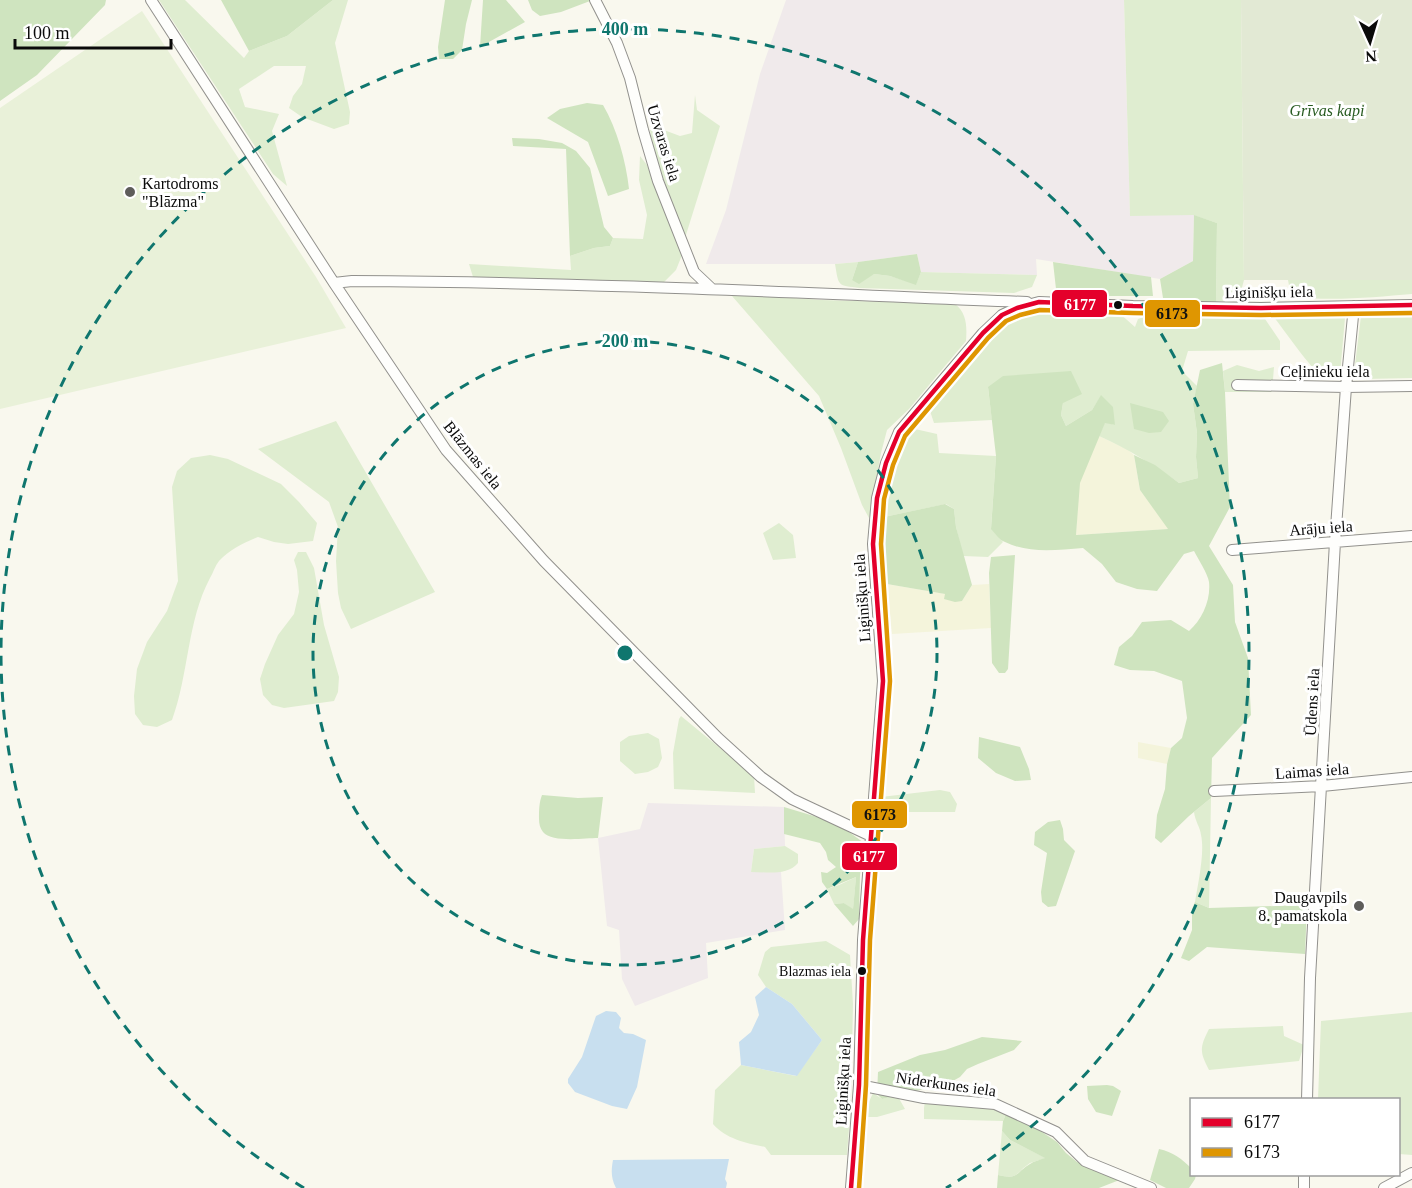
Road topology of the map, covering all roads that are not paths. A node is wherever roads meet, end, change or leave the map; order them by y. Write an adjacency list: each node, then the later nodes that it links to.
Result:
1 (151, 0): 3 (street, Blāzmas iela)
2 (595, 0): 4 (street, Uzvaras iela)
3 (334, 283): 4 (street); 17 (street, Blāzmas iela)
4 (712, 289): 5 (street)
5 (1039, 302): 7 (street, Liginišķu iela); 17 (street, Liginišķu iela)
6 (1412, 305): 7 (street, Liginišķu iela)
7 (1354, 306): 10 (street, Ūdens iela)
8 (1237, 385): 10 (street, Ceļinieku iela)
9 (1412, 386): 10 (street, Ceļinieku iela)
10 (1346, 387): 12 (street, Ūdens iela)
11 (1412, 536): 12 (street, Arāju iela)
12 (1335, 542): 13 (street, Arāju iela); 15 (street, Ūdens iela)
13 (1232, 550)
14 (1412, 777): 15 (street, Laimas iela)
15 (1322, 786): 16 (street, Laimas iela); 19 (street, Ūdens iela)
16 (1214, 791)
17 (871, 836): 18 (street, Liginišķu iela)
18 (859, 1085): 21 (street, Liginišķu iela); 22 (street, Niderkunes iela)
19 (1307, 1098)
20 (1412, 1173): 23 (street)
21 (851, 1188)
22 (1151, 1188)
23 (1384, 1188)

